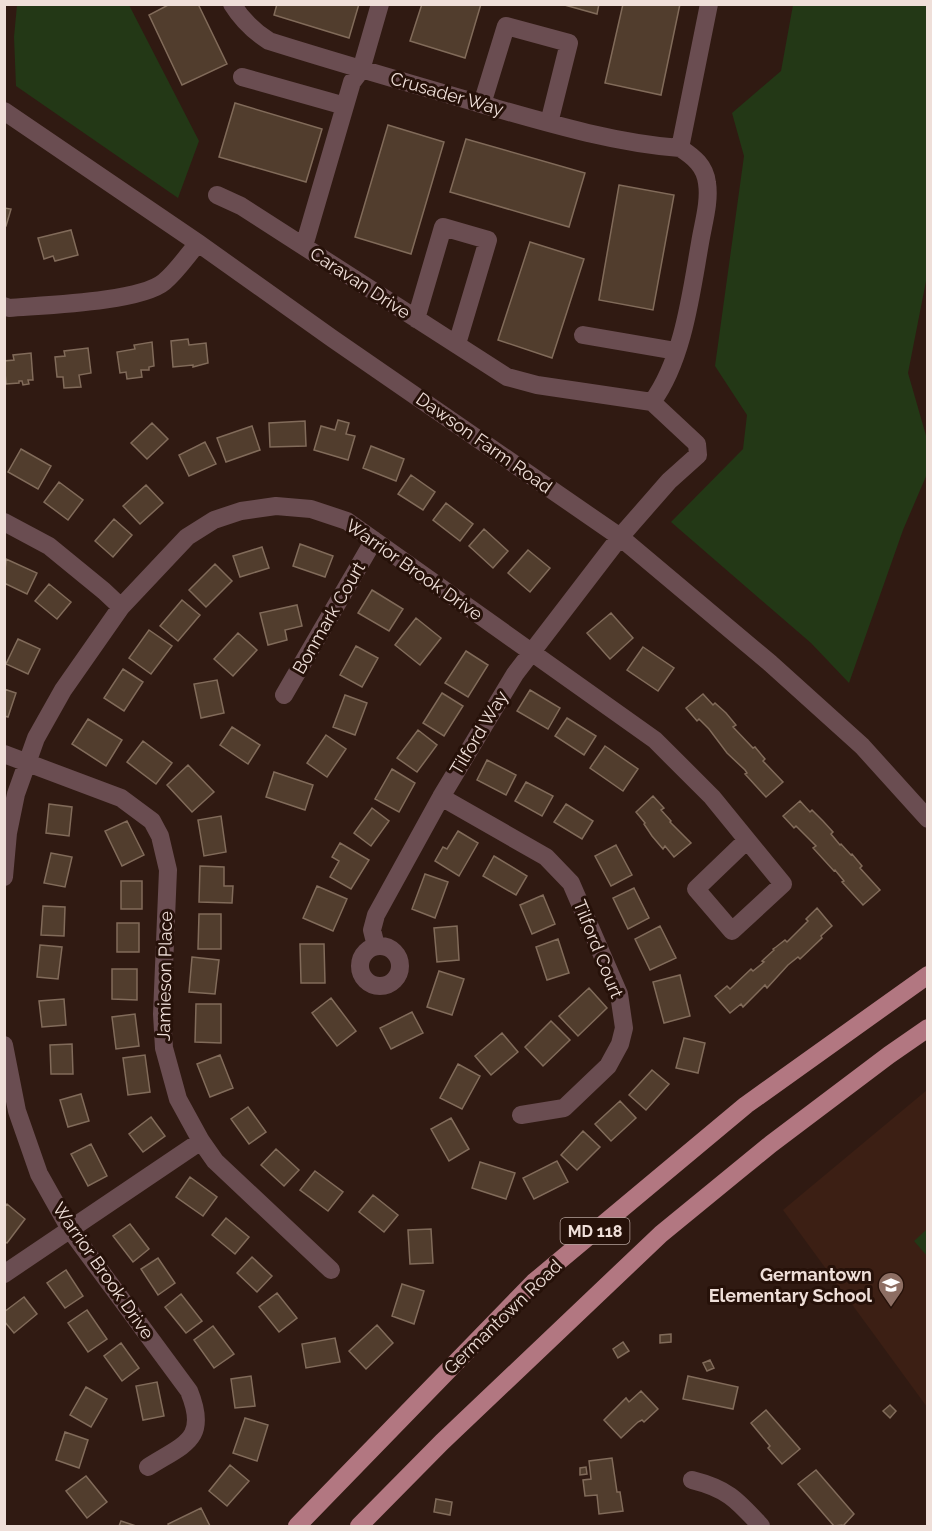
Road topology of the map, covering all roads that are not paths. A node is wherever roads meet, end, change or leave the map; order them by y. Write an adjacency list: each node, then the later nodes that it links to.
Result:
1 (232, 4): 4 (street, Crusader Way)
2 (380, 4): 4 (street, Caravan Drive)
3 (709, 4): 10 (street)
4 (361, 70): 6 (street, Crusader Way); 7 (street, Caravan Drive)
5 (242, 77): 7 (street)
6 (482, 104): 9 (street, Crusader Way); 9 (street)
7 (345, 106): 13 (street, Caravan Drive)
8 (4, 111): 12 (street, Dawson Farm Road)
9 (549, 123): 10 (street, Crusader Way)
10 (680, 148): 18 (street)
11 (217, 195): 13 (street)
12 (198, 243): 14 (street); 21 (street, Dawson Farm Road)
13 (304, 246): 15 (street, Caravan Drive)
14 (4, 306)
15 (416, 319): 17 (street, Caravan Drive); 17 (street)
16 (583, 335): 18 (street)
17 (457, 344): 19 (street, Caravan Drive)
18 (676, 351): 19 (street)
19 (652, 402): 21 (street)
20 (4, 522): 23 (street)
21 (620, 537): 24 (street, Tilford Way); 29 (street, Dawson Farm Road)
22 (374, 540): 23 (street, Warrior Brook Drive); 24 (street, Warrior Brook Drive); 25 (street, Bonmark Court)
23 (121, 607): 27 (street, Warrior Brook Drive)
24 (532, 652): 28 (street, Tilford Way); 30 (street, Warrior Brook Drive)
25 (284, 695)
26 (4, 754): 27 (street, Jamieson Place)
27 (26, 761): 31 (street, Warrior Brook Drive); 38 (street, Jamieson Place)
28 (441, 797): 32 (street, Tilford Way); 37 (street, Tilford Court)
29 (927, 819)
30 (747, 840): 30 (street, Warrior Brook Drive)
31 (4, 877)
32 (376, 946)
33 (927, 975): 44 (main road, Germantown Road / MD 118)
34 (927, 1028): 45 (main road, MD 118)
35 (4, 1045): 36 (street, Warrior Brook Drive)
36 (11, 1112): 39 (street, Warrior Brook Drive)
37 (521, 1115)
38 (201, 1141): 39 (street); 40 (street, Jamieson Place)
39 (71, 1231): 41 (street); 42 (street, Warrior Brook Drive)
40 (331, 1270)
41 (4, 1274)
42 (148, 1467)
43 (692, 1480): 46 (street)
44 (297, 1527)
45 (359, 1527)
46 (761, 1527)

